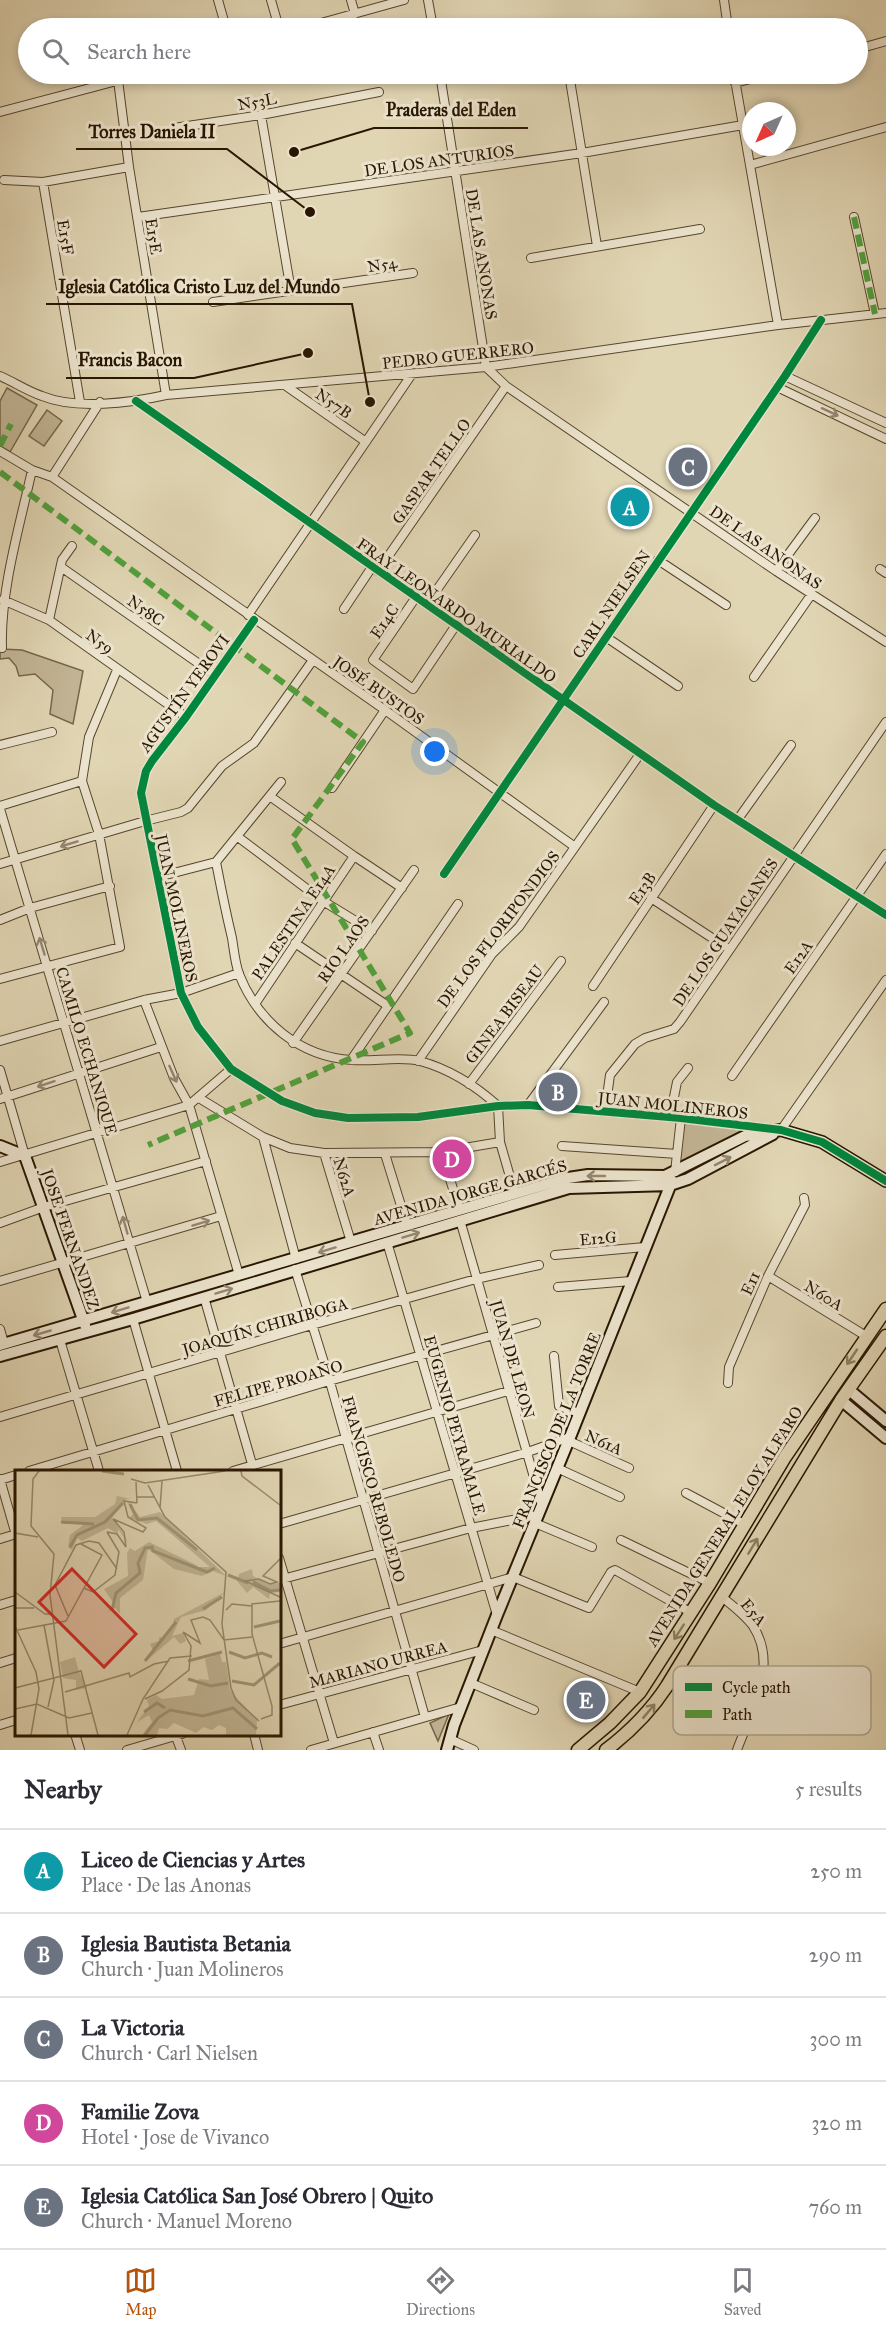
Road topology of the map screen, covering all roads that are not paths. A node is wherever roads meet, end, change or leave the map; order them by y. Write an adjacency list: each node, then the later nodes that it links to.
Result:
1 (218, 0): 8 (street)
2 (271, 0): 9 (street)
3 (351, 0): 7 (street)
4 (404, 0): 7 (street)
5 (428, 0): 11 (street)
6 (724, 0): 12 (street)
7 (355, 14): 10 (street)
8 (223, 18)
9 (276, 18)
10 (340, 18)
11 (431, 18)
12 (727, 18)
13 (886, 41): 14 (street)
14 (868, 46)
15 (98, 84): 21 (street)
16 (123, 84): 30 (street, E15E)
17 (442, 84): 31 (street, DE LAS ANONAS)
18 (571, 84): 27 (street)
19 (735, 84): 23 (street)
20 (379, 92): 22 (street, N53L)
21 (0, 112)
22 (261, 115): 26 (street, N53L); 34 (street)
23 (742, 120)
24 (742, 125): 27 (street, DE LOS ANTURIOS)
25 (886, 127): 29 (street)
26 (174, 128)
27 (582, 153): 31 (street, DE LOS ANTURIOS); 38 (street)
28 (748, 156): 29 (street)
29 (750, 165): 46 (street)
30 (129, 167): 33 (street); 35 (street, E15E)
31 (456, 171): 34 (street, DE LOS ANTURIOS); 47 (street, DE LAS ANONAS)
32 (1, 181): 33 (street)
33 (43, 182): 55 (street, E15F)
34 (275, 198): 35 (street, DE LOS ANTURIOS); 41 (street)
35 (138, 217): 54 (street, E15E)
36 (854, 217): 44 (street)
37 (700, 229): 38 (street)
38 (597, 246): 39 (street)
39 (531, 258)
40 (413, 273): 41 (street, N54)
41 (291, 291): 42 (street, N54)
42 (213, 302)
43 (886, 313): 44 (street, PEDRO GUERRERO)
44 (875, 314): 45 (street, PEDRO GUERRERO)
45 (821, 320): 46 (street, PEDRO GUERRERO); 50 (street, CARL NIELSEN)
46 (778, 325): 47 (street, PEDRO GUERRERO)
47 (486, 367): 48 (street, PEDRO GUERRERO); 52 (street, DE LAS ANONAS)
48 (412, 374): 51 (street, PEDRO GUERRERO); 60 (street, AGUSTÍN YEROVI)
49 (0, 376): 55 (street, PEDRO GUERRERO)
50 (785, 376): 53 (street, CARL NIELSEN); 58 (street)
51 (286, 386): 54 (street, PEDRO GUERRERO); 60 (street, N57B)
52 (506, 386): 64 (street, DE LAS ANONAS); 71 (street, GASPAR TELLO)
53 (777, 387): 59 (street, one-way to 59); 64 (street, CARL NIELSEN)
54 (166, 395): 57 (street, PEDRO GUERRERO)
55 (80, 402): 56 (street, PEDRO GUERRERO)
56 (100, 402): 57 (street, PEDRO GUERRERO); 63 (street)
57 (136, 402): 66 (street, FRAY LEONARDO MURIALDO)
58 (886, 423)
59 (886, 438)
60 (366, 442): 66 (street, AGUSTÍN YEROVI)
61 (0, 451): 62 (street, JOSÉ BUSTOS)
62 (32, 470): 63 (street, JOSÉ BUSTOS); 75 (street)
63 (52, 477): 79 (street, JOSÉ BUSTOS)
64 (691, 511): 69 (street, CARL NIELSEN); 72 (street, DE LAS ANONAS)
65 (815, 518): 72 (street)
66 (310, 524): 71 (street, FRAY LEONARDO MURIALDO); 79 (street, AGUSTÍN YEROVI)
67 (474, 535): 76 (street)
68 (72, 546): 70 (street)
69 (658, 560): 77 (street); 82 (street, CARL NIELSEN)
70 (61, 567): 80 (street); 87 (street, N58C)
71 (375, 569): 74 (street, FRAY LEONARDO MURIALDO); 78 (street, GASPAR TELLO)
72 (776, 571): 73 (street, DE LAS ANONAS)
73 (811, 595): 83 (street, DE LAS ANONAS); 88 (street)
74 (416, 597): 76 (street, FRAY LEONARDO MURIALDO); 81 (street, E14C)
75 (3, 600): 80 (street, N59); 84 (street)
76 (427, 604): 81 (street, FRAY LEONARDO MURIALDO)
77 (726, 605)
78 (344, 609)
79 (251, 617): 85 (street, JOSÉ BUSTOS); 87 (street, AGUSTÍN YEROVI)
80 (49, 620): 86 (street, N59)
81 (456, 625): 90 (street, FRAY LEONARDO MURIALDO)
82 (606, 637): 89 (street); 90 (street, CARL NIELSEN)
83 (886, 642)
84 (2, 648)
85 (313, 660): 91 (street, JOSÉ BUSTOS); 106 (street)
86 (117, 670): 92 (street, N59); 98 (street)
87 (215, 675): 92 (street, AGUSTÍN YEROVI)
88 (754, 677)
89 (678, 686)
90 (563, 699): 97 (street, FRAY LEONARDO MURIALDO); 101 (street, CARL NIELSEN)
91 (385, 710): 100 (street); 101 (street, JOSÉ BUSTOS)
92 (186, 717): 106 (street, AGUSTÍN YEROVI)
93 (886, 722): 111 (street, DE LOS GUAYACANES)
94 (52, 732): 96 (street)
95 (791, 745): 105 (street)
96 (0, 746)
97 (640, 754): 103 (street, FRAY LEONARDO MURIALDO); 109 (street, DE LOS FLORIPONDIOS)
98 (82, 781): 104 (street); 107 (street)
99 (281, 782): 102 (street)
100 (332, 789)
101 (499, 793): 109 (street, JOSÉ BUSTOS); 117 (street, CARL NIELSEN)
102 (271, 796): 108 (street); 112 (street)
103 (714, 805): 105 (street, FRAY LEONARDO MURIALDO); 122 (street, E13B)
104 (0, 807): 113 (street, CAMILO ECHANIQUE)
105 (738, 819): 111 (street, FRAY LEONARDO MURIALDO)
106 (145, 821): 107 (street); 118 (street, JUAN MOLINEROS)
107 (99, 834): 113 (street, one-way to 113); 119 (street)
108 (238, 837): 114 (street); 123 (street)
109 (575, 847): 148 (street, DE LOS FLORIPONDIOS)
110 (886, 854): 121 (street, E12A)
111 (794, 855): 121 (street, FRAY LEONARDO MURIALDO); 130 (street, DE LOS GUAYACANES)
112 (354, 856): 120 (street); 123 (street, PALESTINA E14A)
113 (15, 860): 115 (street); 125 (street, CAMILO ECHANIQUE)
114 (216, 862): 118 (street); 133 (street)
115 (0, 864)
116 (414, 870): 120 (street, RIO LAOS)
117 (444, 874)
118 (158, 877): 138 (street, JUAN MOLINEROS)
119 (111, 886): 125 (street); 132 (street)
120 (402, 888): 128 (street, RIO LAOS)
121 (857, 896): 126 (street, FRAY LEONARDO MURIALDO); 153 (street, E12A)
122 (651, 898): 130 (street); 137 (street, E13B)
123 (323, 901): 128 (street); 129 (street, PALESTINA E14A)
124 (458, 904): 142 (street)
125 (30, 908): 127 (street); 132 (street, CAMILO ECHANIQUE, one-way to 125)
126 (886, 915)
127 (0, 920)
128 (372, 931): 134 (street, RIO LAOS)
129 (296, 943): 134 (street); 141 (street, PALESTINA E14A)
130 (729, 949): 160 (street, DE LOS GUAYACANES)
131 (561, 961): 154 (street, GINEA BISEAU)
132 (48, 967): 135 (street); 143 (street, CAMILO ECHANIQUE)
133 (239, 973): 138 (street); 141 (street)
134 (342, 975): 142 (street); 145 (street, RIO LAOS)
135 (0, 979)
136 (886, 980): 163 (street)
137 (593, 986)
138 (181, 993): 139 (street); 150 (street, JUAN MOLINEROS)
139 (144, 1000): 143 (street); 146 (street)
140 (604, 1002): 158 (street)
141 (255, 1004): 145 (street)
142 (388, 1006): 147 (street)
143 (64, 1022): 144 (street); 152 (street, CAMILO ECHANIQUE)
144 (0, 1041)
145 (293, 1043): 147 (street)
146 (161, 1047): 152 (street); 157 (street, one-way to 157)
147 (351, 1060): 148 (street)
148 (418, 1061): 154 (street)
149 (688, 1068): 161 (street)
150 (231, 1069): 156 (street); 159 (street, JUAN MOLINEROS)
151 (0, 1070): 155 (street)
152 (80, 1073): 155 (street, one-way to 155); 164 (street, CAMILO ECHANIQUE)
153 (732, 1076)
154 (469, 1084): 159 (street)
155 (4, 1098): 173 (street)
156 (200, 1098): 157 (street); 165 (street)
157 (189, 1105): 164 (street); 174 (street)
158 (528, 1105): 159 (street, JUAN MOLINEROS); 160 (street, JUAN MOLINEROS)
159 (498, 1106): 166 (street)
160 (605, 1111): 161 (street, JUAN MOLINEROS)
161 (670, 1117): 162 (street, JUAN MOLINEROS)
162 (681, 1118): 163 (street, JUAN MOLINEROS); 172 (street, FRANCISCO DE LA TORRE)
163 (782, 1130): 176 (street, AVENIDA JORGE GARCÉS); 177 (street); 178 (street, AVENIDA JORGE GARCÉS, one-way to 163)
164 (97, 1132): 173 (street); 179 (street, CAMILO ECHANIQUE)
165 (263, 1137): 170 (street); 193 (street, FRANCISCO REBOLEDO)
166 (500, 1142): 169 (street); 180 (street)
167 (0, 1146): 173 (street)
168 (562, 1146): 172 (street)
169 (441, 1152): 171 (street); 183 (street, JUAN DE LEON)
170 (324, 1153): 171 (street); 187 (street, N62A)
171 (385, 1154): 186 (street)
172 (677, 1154): 176 (street, FRANCISCO DE LA TORRE)
173 (25, 1156): 175 (street); 182 (street, JOSE FERNANDEZ)
174 (206, 1161): 179 (street); 184 (street)
175 (0, 1162)
176 (675, 1172): 178 (street, FRANCISCO DE LA TORRE); 180 (street, AVENIDA JORGE GARCÉS, one-way to 180)
177 (886, 1181)
178 (670, 1185): 183 (street, AVENIDA JORGE GARCÉS); 190 (street, FRANCISCO DE LA TORRE)
179 (114, 1187): 182 (street); 189 (street, CAMILO ECHANIQUE, one-way to 179)
180 (515, 1194): 183 (street, AVENIDA JORGE GARCÉS)
181 (804, 1198): 196 (street, E11)
182 (44, 1207): 185 (street); 192 (street, JOSE FERNANDEZ)
183 (460, 1215): 186 (street, AVENIDA JORGE GARCÉS); 188 (street, AVENIDA JORGE GARCÉS, one-way to 183); 197 (street, JUAN DE LEON)
184 (221, 1216): 189 (street, one-way to 184); 195 (street)
185 (0, 1223)
186 (407, 1225): 187 (street, AVENIDA JORGE GARCÉS)
187 (351, 1242): 193 (street, AVENIDA JORGE GARCÉS, one-way to 193)
188 (387, 1242): 193 (street, AVENIDA JORGE GARCÉS); 202 (street, EUGENIO PEYRAMALE)
189 (130, 1244): 192 (street); 203 (street, CAMILO ECHANIQUE)
190 (645, 1247): 191 (street, E12G); 199 (street, FRANCISCO DE LA TORRE)
191 (555, 1255)
192 (64, 1263): 198 (street); 206 (street, JOSE FERNANDEZ)
193 (295, 1264): 195 (street, AVENIDA JORGE GARCÉS); 201 (street, AVENIDA JORGE GARCÉS, one-way to 193); 208 (street, FRANCISCO REBOLEDO)
194 (539, 1265): 197 (street, JOAQUÍN CHIRIBOGA)
195 (239, 1275): 203 (street, AVENIDA JORGE GARCÉS)
196 (768, 1276): 212 (street, N60A); 222 (street, E11)
197 (476, 1279): 202 (street, JOAQUÍN CHIRIBOGA); 211 (street, JUAN DE LEON)
198 (0, 1281)
199 (631, 1281): 200 (street); 228 (street, FRANCISCO DE LA TORRE)
200 (558, 1287)
201 (204, 1297): 205 (street, AVENIDA JORGE GARCÉS); 216 (street)
202 (405, 1300): 208 (street, JOAQUÍN CHIRIBOGA); 219 (street, EUGENIO PEYRAMALE)
203 (147, 1302): 206 (street, AVENIDA JORGE GARCÉS, one-way to 206)
204 (886, 1309): 212 (main road, AVENIDA GENERAL ELOY ALFARO)
205 (133, 1319): 210 (street, AVENIDA JORGE GARCÉS); 220 (street)
206 (84, 1320): 210 (street, JOSE FERNANDEZ); 215 (street, AVENIDA JORGE GARCÉS, one-way to 215)
207 (536, 1323): 211 (street, FELIPE PROAÑO)
208 (312, 1325): 216 (street, JOAQUÍN CHIRIBOGA); 221 (street, FRANCISCO REBOLEDO)
209 (0, 1329): 215 (street)
210 (88, 1332): 214 (street, AVENIDA JORGE GARCÉS)
211 (493, 1336): 219 (street, FELIPE PROAÑO); 223 (street, JUAN DE LEON)
212 (866, 1336): 237 (main road, AVENIDA GENERAL ELOY ALFARO, one-way to 237)
213 (886, 1336): 225 (main road, AVENIDA GENERAL ELOY ALFARO)
214 (60, 1340): 217 (street, AVENIDA JORGE GARCÉS); 224 (street)
215 (2, 1344)
216 (220, 1352): 220 (street, JOAQUÍN CHIRIBOGA); 226 (street)
217 (0, 1356)
218 (554, 1356): 228 (street)
219 (421, 1357): 221 (street, FELIPE PROAÑO); 227 (street, EUGENIO PEYRAMALE)
220 (149, 1374): 224 (street, JOAQUÍN CHIRIBOGA); 231 (street)
221 (329, 1381): 226 (street, FELIPE PROAÑO); 232 (street, FRANCISCO REBOLEDO)
222 (728, 1383)
223 (508, 1391): 227 (street); 236 (street, JUAN DE LEON)
224 (76, 1394): 229 (street, JOAQUÍN CHIRIBOGA); 235 (street)
225 (844, 1394): 230 (street); 233 (street); 238 (main road, AVENIDA GENERAL ELOY ALFARO)
226 (237, 1409): 231 (street, FELIPE PROAÑO); 239 (street)
227 (437, 1412): 232 (street); 245 (street, EUGENIO PEYRAMALE)
228 (579, 1413): 234 (street, FRANCISCO DE LA TORRE)
229 (0, 1417)
230 (886, 1420)
231 (165, 1430): 235 (street, FELIPE PROAÑO); 244 (street)
232 (345, 1438): 239 (street); 250 (street, FRANCISCO REBOLEDO)
233 (886, 1438)
234 (569, 1439): 236 (street); 240 (street, FRANCISCO DE LA TORRE); 241 (street, N61A)
235 (94, 1451): 242 (street, FELIPE PROAÑO); 243 (street)
236 (525, 1453): 245 (street); 251 (street, JUAN DE LEON)
237 (785, 1456): 238 (main road); 253 (main road, AVENIDA GENERAL ELOY ALFARO)
238 (800, 1467): 265 (main road, AVENIDA GENERAL ELOY ALFARO, one-way to 238)
239 (253, 1468)
240 (557, 1468): 249 (street); 251 (street, FRANCISCO DE LA TORRE)
241 (629, 1468)
242 (32, 1470)
243 (99, 1470)
244 (177, 1470)
245 (455, 1473): 250 (street); 254 (street, EUGENIO PEYRAMALE)
246 (15, 1475): 247 (street)
247 (0, 1480): 255 (street)
248 (686, 1493): 253 (street)
249 (620, 1497)
250 (363, 1499): 252 (street); 260 (street, FRANCISCO REBOLEDO)
251 (538, 1514): 254 (street); 259 (street); 261 (street, FRANCISCO DE LA TORRE)
252 (280, 1524)
253 (744, 1524): 264 (main road, AVENIDA GENERAL ELOY ALFARO)
254 (471, 1528): 260 (street); 263 (street, EUGENIO PEYRAMALE)
255 (15, 1531)
256 (15, 1534): 257 (street)
257 (0, 1539)
258 (621, 1540): 264 (street)
259 (592, 1547)
260 (378, 1551): 262 (street); 268 (street, FRANCISCO REBOLEDO)
261 (513, 1577): 263 (street); 269 (street); 270 (street, FRANCISCO DE LA TORRE)
262 (282, 1579): 272 (street)
263 (488, 1583): 268 (street); 270 (street, EUGENIO PEYRAMALE)
264 (710, 1583): 269 (main road, AVENIDA GENERAL ELOY ALFARO)
265 (722, 1597): 277 (main road, AVENIDA GENERAL ELOY ALFARO, one-way to 265); 278 (street, E5A)
266 (15, 1600): 267 (street)
267 (0, 1605)
268 (394, 1609): 272 (street); 279 (street, FRANCISCO REBOLEDO)
269 (692, 1612): 282 (main road, AVENIDA GENERAL ELOY ALFARO, one-way to 282)
270 (497, 1615): 271 (street, FRANCISCO DE LA TORRE)
271 (491, 1630): 274 (street, FRANCISCO DE LA TORRE); 282 (street)
272 (302, 1637): 273 (street); 283 (street)
273 (280, 1644)
274 (483, 1650): 279 (street, MARIANO URREA); 281 (street, FRANCISCO DE LA TORRE)
275 (15, 1658): 276 (street)
276 (0, 1663)
277 (678, 1666)
278 (765, 1666)
279 (413, 1670): 283 (street, MARIANO URREA); 287 (street, FRANCISCO REBOLEDO)
280 (673, 1675): 306 (main road, AVENIDA GENERAL ELOY ALFARO, one-way to 280)
281 (471, 1683): 285 (street, FRANCISCO DE LA TORRE); 286 (street)
282 (640, 1692): 305 (main road, AVENIDA GENERAL ELOY ALFARO)
283 (319, 1693): 284 (street, MARIANO URREA); 296 (street)
284 (280, 1705)
285 (461, 1707): 287 (street); 297 (street, FRANCISCO DE LA TORRE)
286 (534, 1710)
287 (425, 1716): 290 (street)
288 (15, 1720): 289 (street)
289 (0, 1725)
290 (373, 1732): 296 (street); 303 (street)
291 (75, 1735): 299 (street)
292 (175, 1735): 300 (street)
293 (178, 1735): 301 (street)
294 (254, 1735): 302 (street)
295 (743, 1735): 307 (street, E5A)
296 (334, 1743): 298 (street)
297 (448, 1744): 304 (street)
298 (316, 1749)
299 (80, 1750)
300 (127, 1750)
301 (181, 1750)
302 (258, 1750)
303 (379, 1750)
304 (474, 1750)
305 (578, 1750)
306 (606, 1750)
307 (737, 1750)

